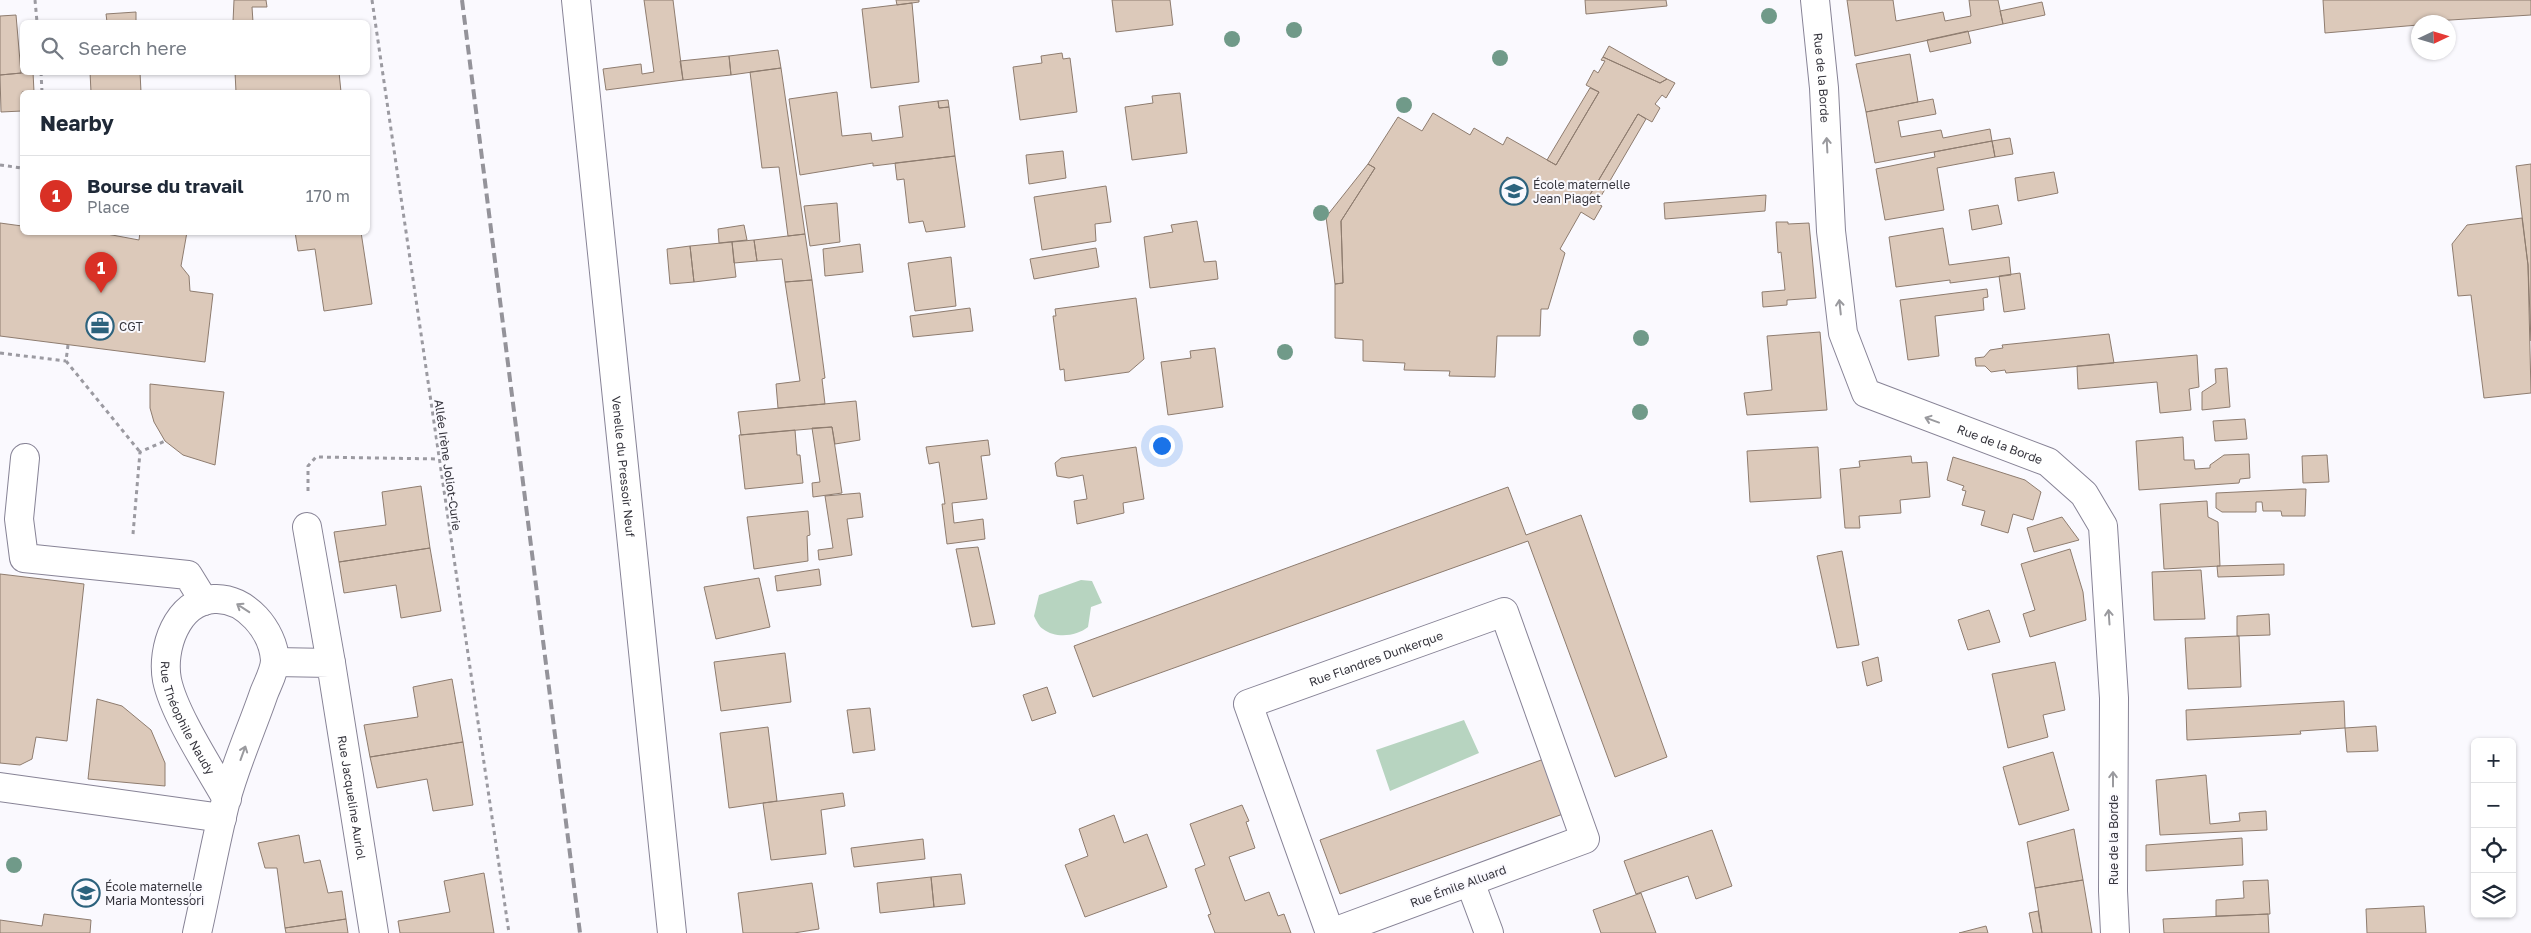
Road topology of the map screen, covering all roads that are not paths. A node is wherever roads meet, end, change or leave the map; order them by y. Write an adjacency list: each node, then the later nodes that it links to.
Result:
1 (576, 0): 14 (street, Venelle du Pressoir Neuf)
2 (1815, 0): 17 (street, Rue de la Borde, one-way to 2)
3 (25, 458): 5 (street)
4 (308, 527): 7 (street, Rue Jacqueline Auriol)
5 (204, 601): 6 (street, one-way to 5); 9 (street, Rue Théophile Naudy)
6 (275, 662): 7 (street); 9 (street, Rue Théophile Naudy, one-way to 6)
7 (331, 663): 13 (street, Rue Jacqueline Auriol)
8 (0, 787): 9 (street)
9 (224, 809): 12 (street, Rue Théophile Naudy)
10 (1585, 839): 11 (street, Rue Émile Alluard); 15 (street, Rue Flandres Dunkerque)
11 (1470, 882): 15 (street, Rue Émile Alluard); 16 (street)
12 (197, 933)
13 (374, 933)
14 (672, 933)
15 (1330, 933)
16 (1489, 933)
17 (2115, 933)

